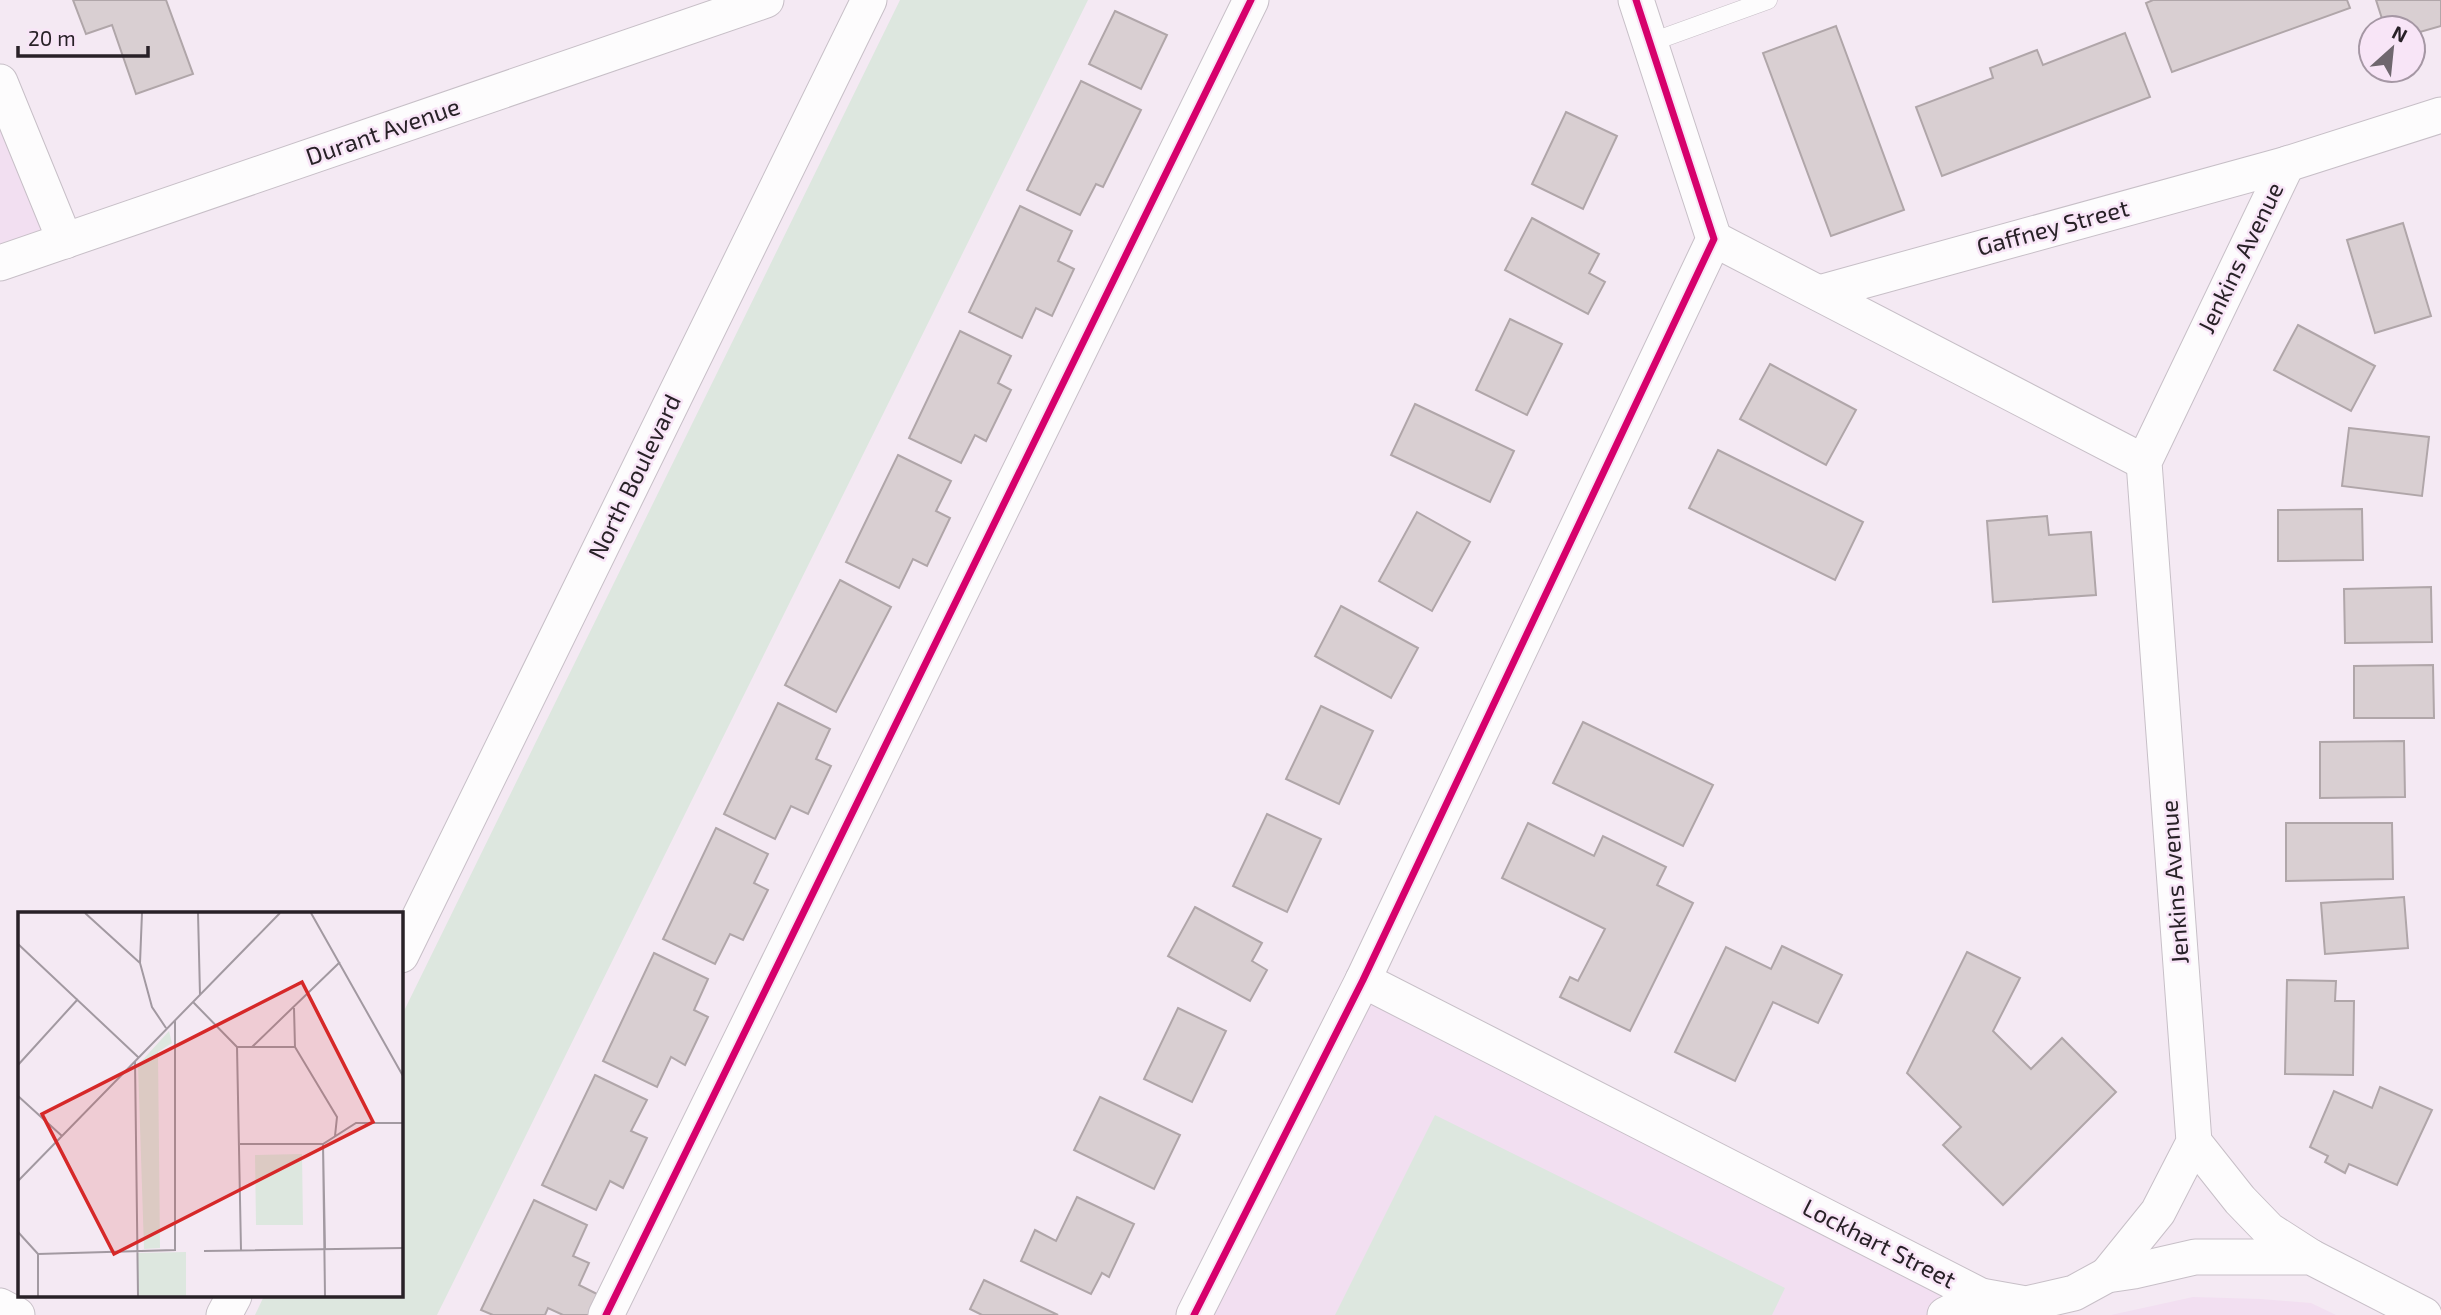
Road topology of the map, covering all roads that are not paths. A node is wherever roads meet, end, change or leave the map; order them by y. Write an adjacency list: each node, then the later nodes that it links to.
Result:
1 (766, 0): 11 (street, Durant Avenue)
2 (869, 0): 15 (street, North Boulevard)
3 (1251, 0): 25 (street)
4 (1636, 0): 6 (street)
5 (1768, 0): 6 (lane)
6 (1649, 43): 10 (street)
7 (2, 93): 11 (street)
8 (2441, 115): 9 (street, Jenkins Avenue)
9 (2287, 164): 13 (street, Gaffney Street); 14 (street, Jenkins Avenue)
10 (1714, 239): 13 (street); 16 (street)
11 (65, 241): 12 (street, Durant Avenue)
12 (0, 263)
13 (1819, 293): 14 (street)
14 (2144, 462): 17 (street, Jenkins Avenue)
15 (402, 953)
16 (1363, 980): 21 (street, Lockhart Street); 26 (street)
17 (2194, 1142): 18 (street); 19 (street)
18 (2311, 1257): 19 (street, Lockhart Street); 28 (street, Lockhart Street)
19 (2107, 1275): 21 (street, Lockhart Street)
20 (232, 1298): 24 (street)
21 (1982, 1305): 27 (street)
22 (0, 1306): 23 (street)
23 (18, 1315)
24 (224, 1315)
25 (606, 1315)
26 (1194, 1315)
27 (1945, 1315)
28 (2424, 1315)

